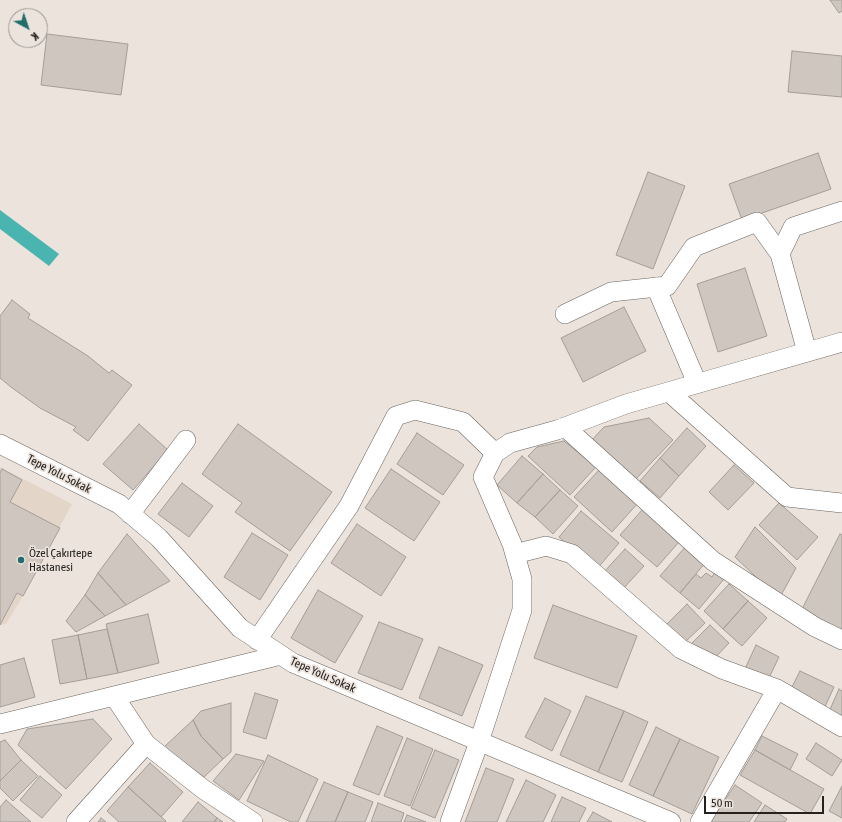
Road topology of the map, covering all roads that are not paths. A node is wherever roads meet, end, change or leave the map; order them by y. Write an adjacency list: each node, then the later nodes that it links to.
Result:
1 (842, 211): 2 (street)
2 (780, 254): 3 (street); 6 (street)
3 (661, 286): 4 (street); 7 (street)
4 (565, 314)
5 (842, 342): 6 (street)
6 (808, 352): 7 (street)
7 (702, 382): 8 (street)
8 (669, 392): 9 (street); 13 (street)
9 (565, 427): 12 (street); 17 (street)
10 (186, 440): 14 (street)
11 (0, 444): 14 (street, Tepe Yolu Sokak)
12 (495, 453): 15 (street); 16 (street)
13 (842, 503)
14 (130, 514): 16 (street, Tepe Yolu Sokak)
15 (515, 554): 19 (street); 23 (street)
16 (257, 640): 18 (street, Tepe Yolu Sokak)
17 (842, 640)
18 (281, 656): 20 (street); 23 (street, Tepe Yolu Sokak)
19 (776, 689): 22 (street); 29 (street)
20 (114, 696): 21 (street); 24 (street)
21 (0, 724)
22 (842, 727)
23 (479, 742): 27 (street); 28 (street, Tepe Yolu Sokak)
24 (146, 744): 25 (street); 26 (street)
25 (76, 822)
26 (253, 822)
27 (450, 822)
28 (671, 822)
29 (700, 822)

